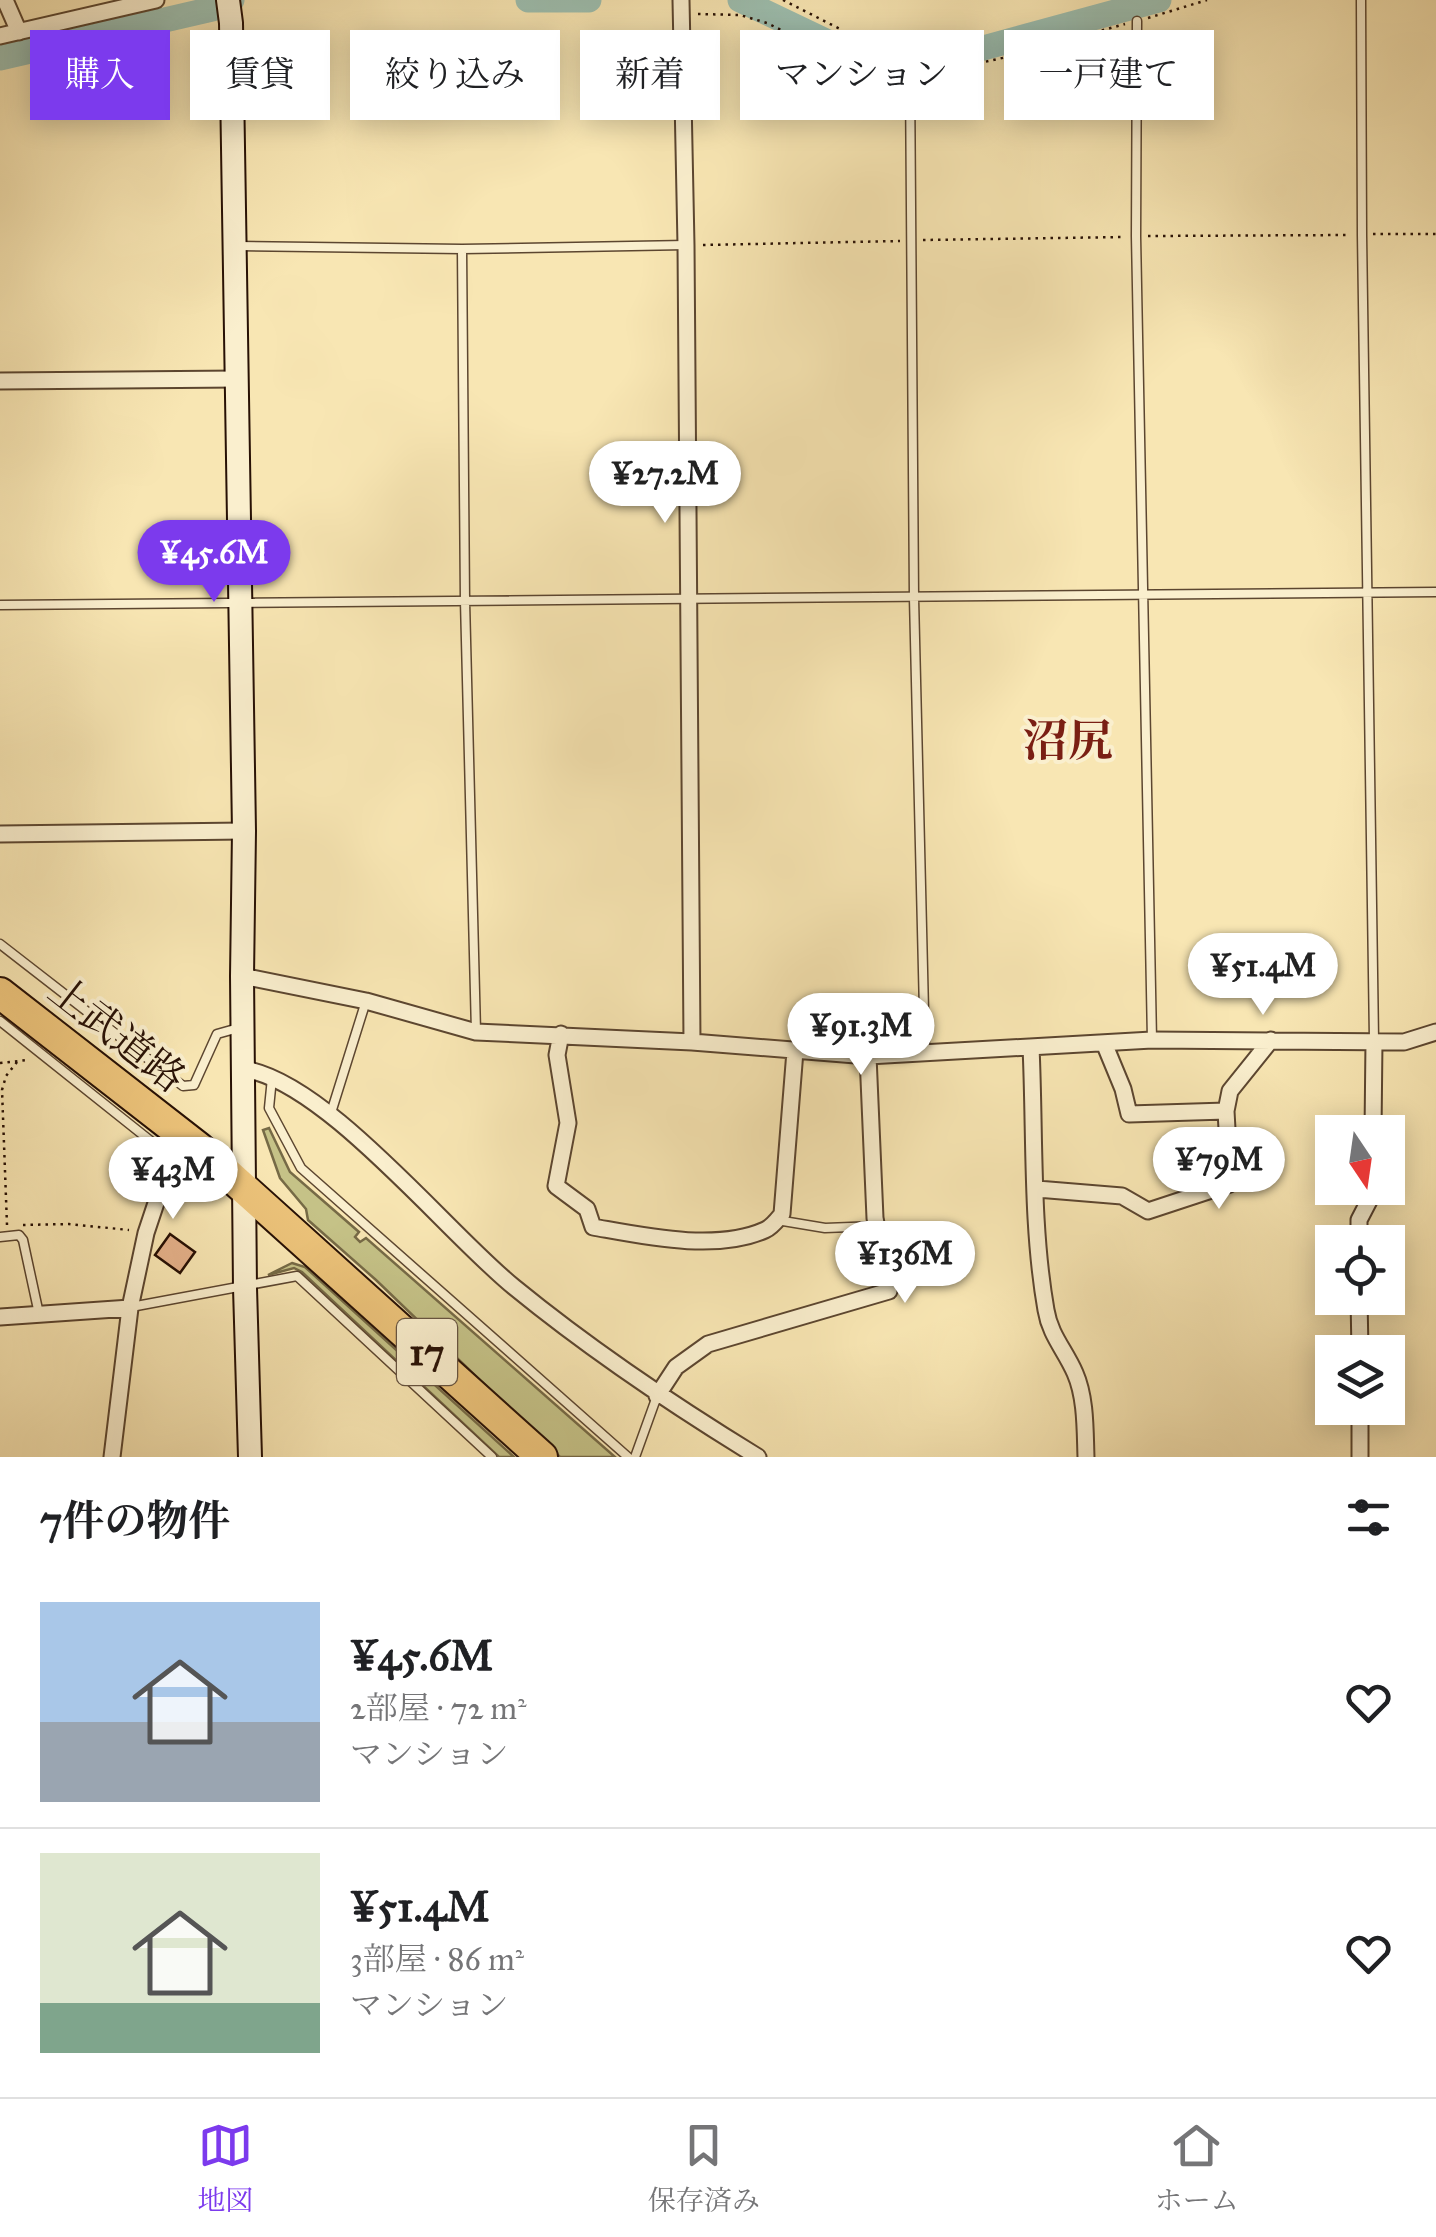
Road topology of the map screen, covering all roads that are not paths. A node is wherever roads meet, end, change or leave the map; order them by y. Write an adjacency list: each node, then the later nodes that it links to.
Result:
1 (5, 0): 7 (street)
2 (156, 0): 7 (street)
3 (1362, 0): 16 (lane)
4 (681, 9): 10 (street)
5 (230, 12): 11 (street)
6 (1137, 21): 17 (lane)
7 (19, 32): 8 (street)
8 (0, 36)
9 (910, 120): 18 (lane)
10 (686, 245): 12 (lane); 19 (street)
11 (234, 246): 12 (lane); 13 (street)
12 (462, 250): 21 (lane)
13 (238, 379): 14 (street); 20 (street)
14 (0, 381)
15 (1436, 592): 16 (lane)
16 (1369, 593): 17 (lane); 36 (lane)
17 (1143, 596): 18 (lane); 34 (lane)
18 (914, 598): 19 (lane); 41 (lane)
19 (688, 600): 21 (lane); 37 (street)
20 (240, 601): 21 (lane); 22 (lane); 23 (street)
21 (465, 601): 31 (lane)
22 (0, 605)
23 (244, 831): 24 (street); 26 (street)
24 (0, 834)
25 (0, 944): 30 (lane)
26 (242, 976): 28 (street); 30 (street)
27 (0, 994): 49 (highway, 上武道路 / 17)
28 (366, 1001): 31 (street); 47 (lane)
29 (0, 1021): 48 (lane)
30 (242, 1026): 43 (street)
31 (476, 1032): 33 (street)
32 (1436, 1032): 36 (street)
33 (562, 1034): 37 (street); 51 (street)
34 (1152, 1040): 35 (street); 38 (street)
35 (1271, 1040): 36 (street); 45 (street)
36 (1374, 1041): 46 (street)
37 (692, 1042): 40 (street)
38 (1104, 1043): 39 (street); 45 (street)
39 (1031, 1047): 41 (street); 50 (street)
40 (795, 1051): 42 (street); 51 (street)
41 (926, 1053): 42 (street)
42 (868, 1056): 52 (street)
43 (243, 1069): 44 (street); 49 (street)
44 (272, 1078): 47 (street); 64 (lane)
45 (1226, 1111): 50 (street)
46 (1372, 1115)
47 (330, 1116): 58 (street)
48 (162, 1150): 55 (street)
49 (244, 1188): 54 (street); 63 (highway, 上武道路 / 17)
50 (1037, 1190): 66 (street)
51 (777, 1220): 52 (lane)
52 (877, 1226): 58 (street)
53 (4, 1237): 56 (lane)
54 (245, 1288): 55 (lane); 61 (street); 62 (lane)
55 (130, 1308): 56 (street); 60 (street)
56 (39, 1314): 57 (street)
57 (0, 1317)
58 (657, 1396): 64 (lane); 65 (street)
59 (1360, 1425): 67 (street)
60 (112, 1457)
61 (250, 1457)
62 (492, 1457)
63 (542, 1457)
64 (632, 1457)
65 (758, 1457)
66 (1086, 1457)
67 (1360, 1457)

